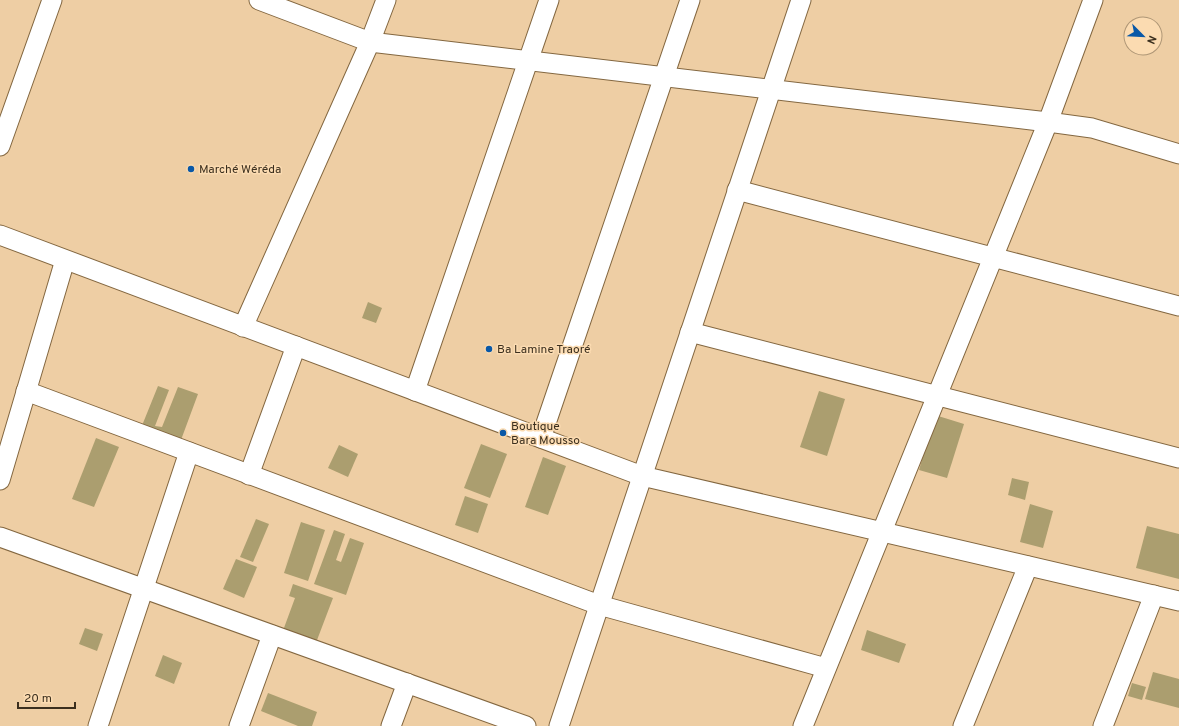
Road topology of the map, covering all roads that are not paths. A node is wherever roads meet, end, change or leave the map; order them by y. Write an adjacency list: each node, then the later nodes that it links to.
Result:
1 (52, 0): 13 (street)
2 (260, 0): 8 (street)
3 (386, 0): 8 (street)
4 (549, 0): 9 (street)
5 (690, 0): 10 (street)
6 (801, 0): 11 (street)
7 (1093, 0): 12 (street)
8 (370, 42): 9 (street); 20 (street)
9 (528, 60): 10 (street); 24 (street)
10 (664, 76): 11 (street); 26 (street)
11 (771, 89): 12 (street); 15 (street)
12 (1048, 122): 14 (street); 17 (street)
13 (0, 146)
14 (1179, 154)
15 (737, 190): 17 (street); 21 (street)
16 (0, 235): 18 (street)
17 (994, 258): 19 (street); 25 (street)
18 (65, 260): 20 (street); 23 (street)
19 (1179, 306)
20 (243, 326): 22 (street)
21 (690, 332): 25 (street); 31 (street)
22 (296, 346): 24 (street); 30 (street)
23 (26, 391): 27 (street); 29 (street)
24 (416, 391): 26 (street)
25 (937, 396): 28 (street); 32 (street)
26 (541, 438): 31 (street)
27 (189, 452): 30 (street); 35 (street)
28 (1179, 458)
29 (1, 474)
30 (249, 475): 38 (street)
31 (642, 476): 32 (street); 38 (street)
32 (883, 532): 34 (street); 40 (street)
33 (0, 537): 35 (street)
34 (1028, 566): 36 (street); 48 (street)
35 (144, 588): 39 (street); 42 (street)
36 (1154, 595): 37 (street); 49 (street)
37 (1179, 601)
38 (600, 605): 40 (street); 46 (street)
39 (272, 635): 41 (street); 43 (street)
40 (826, 668): 47 (street)
41 (408, 683): 44 (street); 45 (street)
42 (98, 726)
43 (239, 726)
44 (391, 726)
45 (526, 726)
46 (559, 726)
47 (803, 726)
48 (963, 726)
49 (1103, 726)

